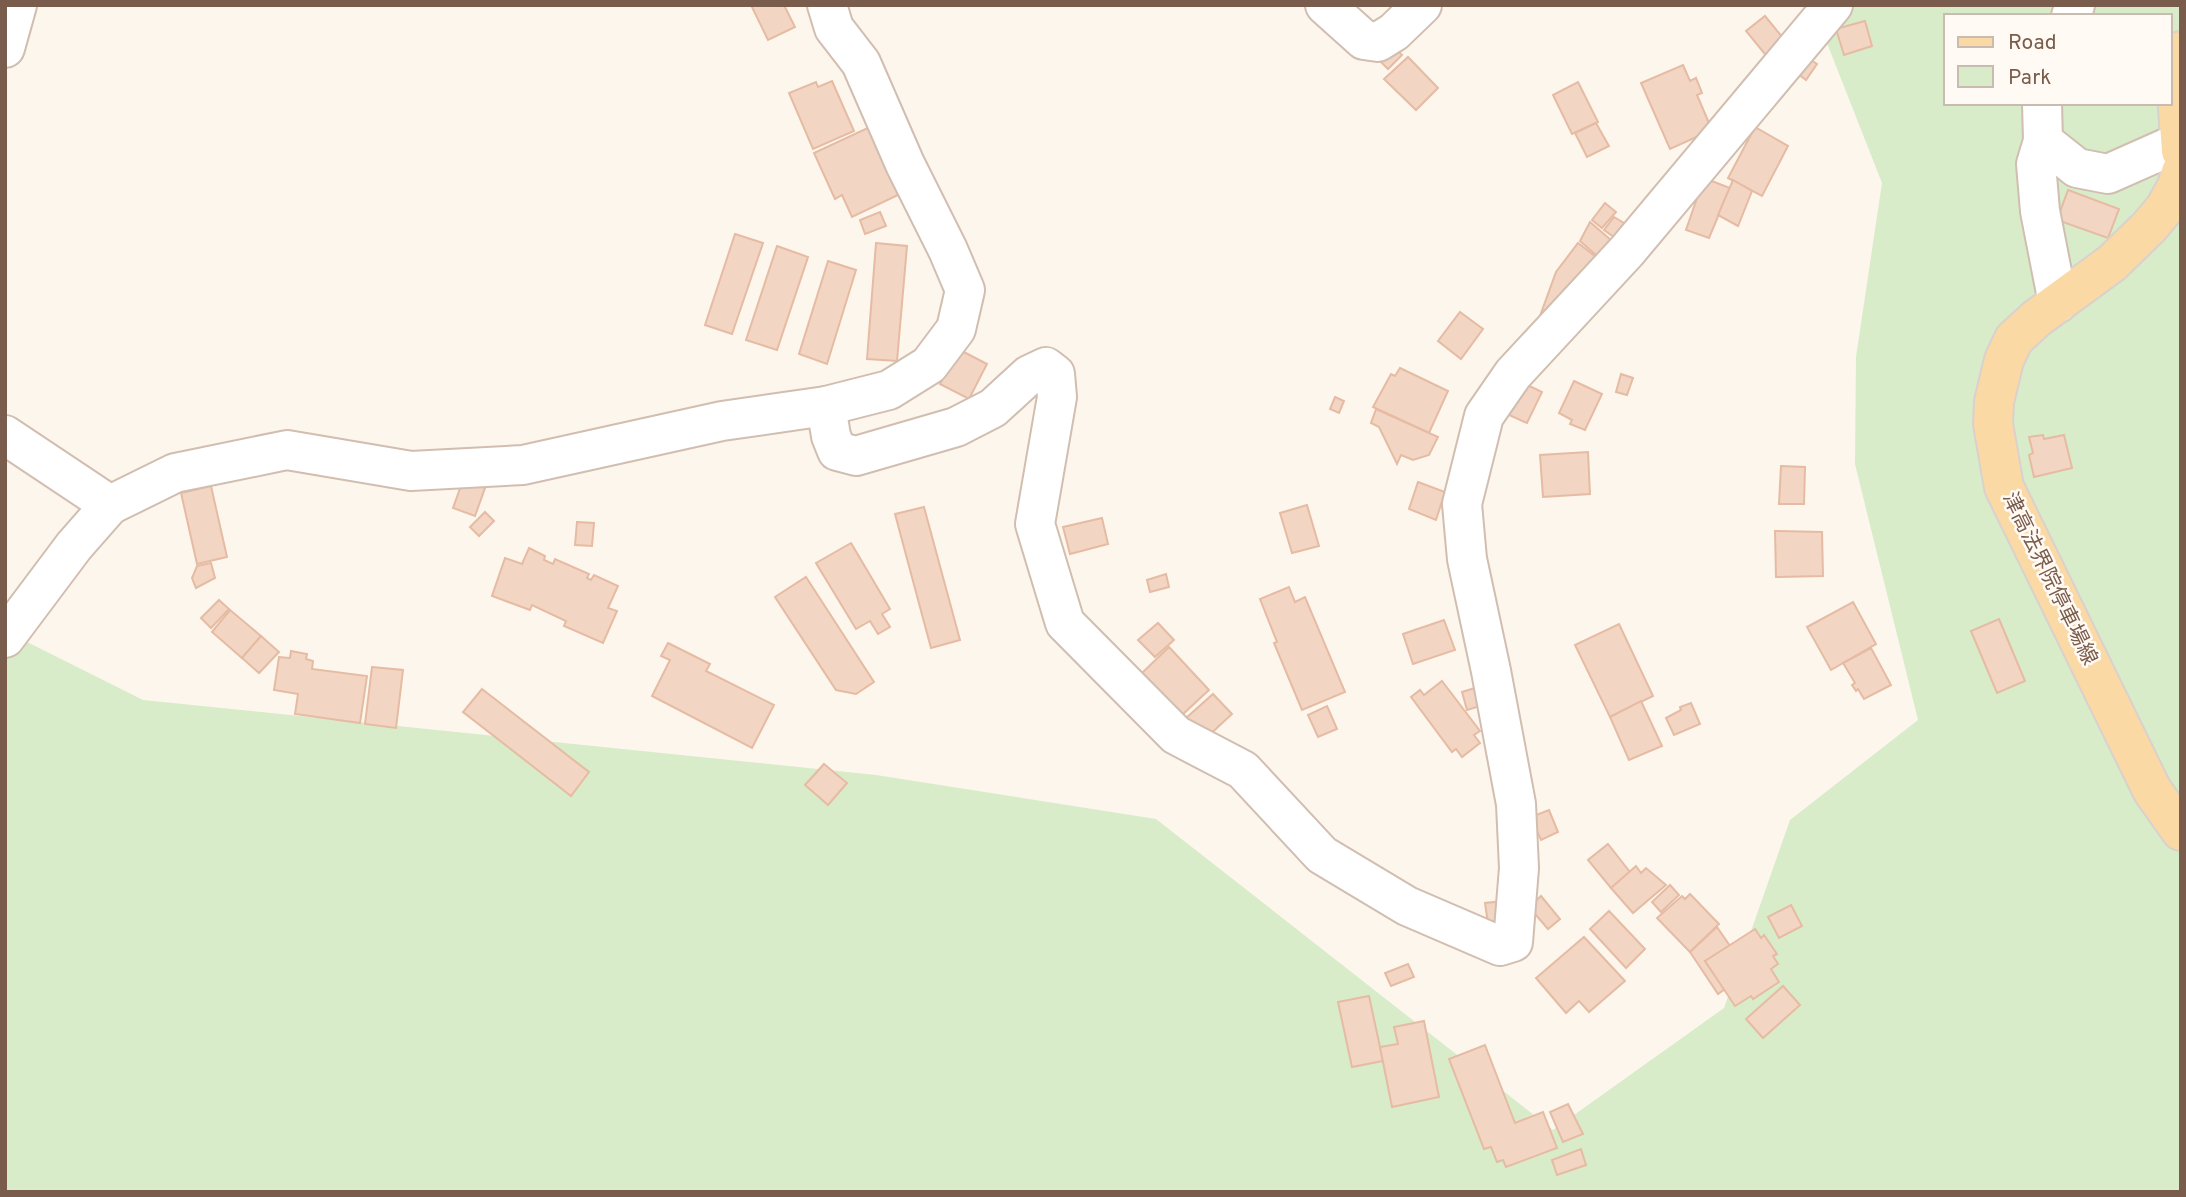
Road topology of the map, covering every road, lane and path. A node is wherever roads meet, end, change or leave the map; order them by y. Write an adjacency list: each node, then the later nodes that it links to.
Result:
1 (17, 5): 6 (street)
2 (827, 5): 14 (street)
3 (1325, 5): 4 (street)
4 (1422, 5)
5 (1833, 5): 14 (street)
6 (5, 48)
7 (2181, 51): 10 (main road)
8 (2042, 105): 9 (street)
9 (2043, 141): 10 (street); 13 (street)
10 (2180, 142): 11 (main road)
11 (2181, 151)
12 (2181, 172): 13 (main road, 津高法界院停車場線)
13 (2058, 303): 18 (main road, 津高法界院停車場線)
14 (826, 406): 16 (street)
15 (5, 435): 16 (street)
16 (110, 505): 17 (street)
17 (5, 638)
18 (2181, 831)

